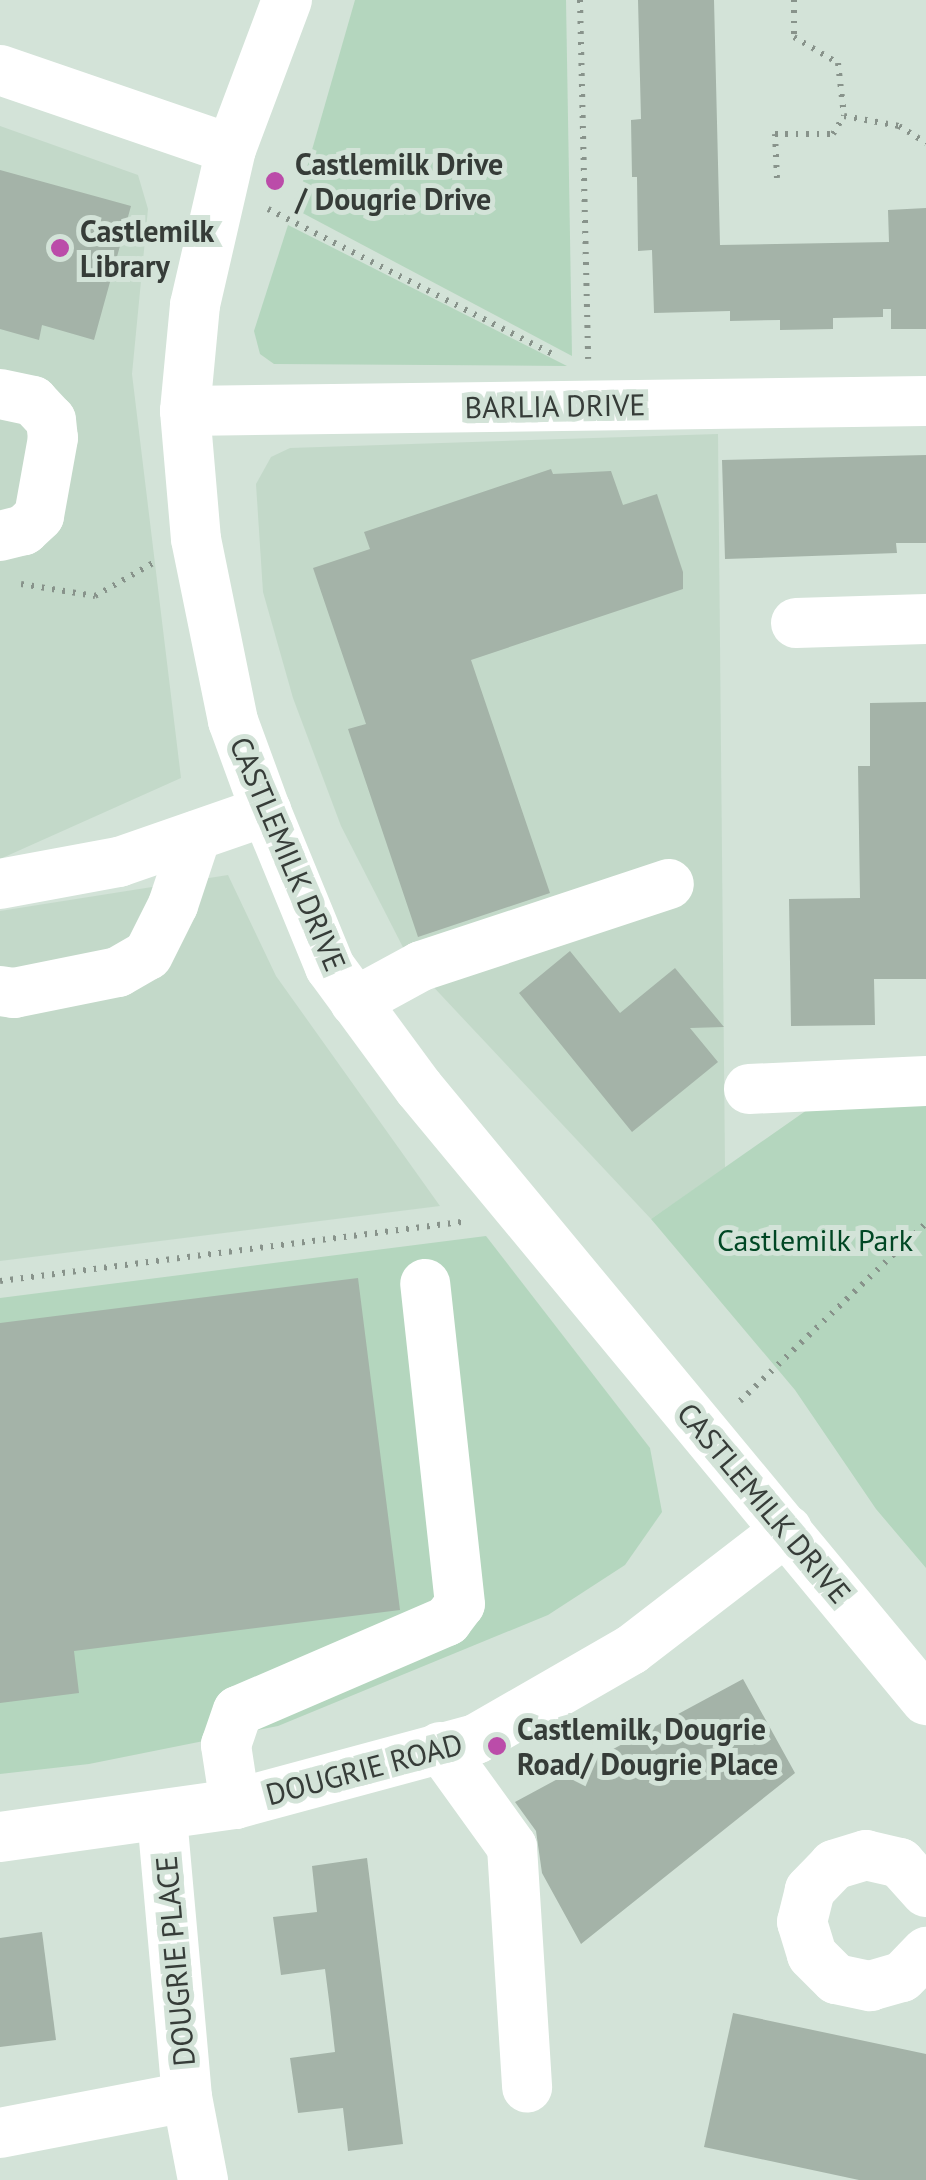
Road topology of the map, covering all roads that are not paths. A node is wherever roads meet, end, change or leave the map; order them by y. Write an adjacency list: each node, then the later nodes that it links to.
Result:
1 (287, 0): 3 (street, CASTLEMILK DRIVE)
2 (0, 70): 3 (street)
3 (226, 168): 6 (street, CASTLEMILK DRIVE)
4 (0, 394): 7 (street)
5 (926, 401): 6 (street, BARLIA DRIVE)
6 (184, 411): 10 (street, CASTLEMILK DRIVE)
7 (0, 536)
8 (926, 619): 9 (street)
9 (796, 623)
10 (266, 811): 11 (street); 15 (street, CASTLEMILK DRIVE)
11 (196, 836): 12 (street); 14 (street)
12 (0, 884)
13 (669, 884): 15 (street)
14 (0, 991)
15 (356, 1002): 19 (street, CASTLEMILK DRIVE)
16 (926, 1081): 17 (street)
17 (749, 1089)
18 (425, 1284): 22 (street)
19 (787, 1530): 20 (street, CASTLEMILK DRIVE); 21 (street, DOUGRIE ROAD)
20 (926, 1700)
21 (440, 1747): 22 (street, DOUGRIE ROAD); 27 (street)
22 (235, 1804): 23 (street, DOUGRIE ROAD)
23 (162, 1815): 24 (street, DOUGRIE ROAD); 28 (street, DOUGRIE PLACE)
24 (0, 1837)
25 (926, 1888): 26 (street)
26 (926, 1952)
27 (527, 2088)
28 (187, 2097): 29 (street, DOUGRIE PLACE); 30 (street)
29 (0, 2134)
30 (203, 2180)

